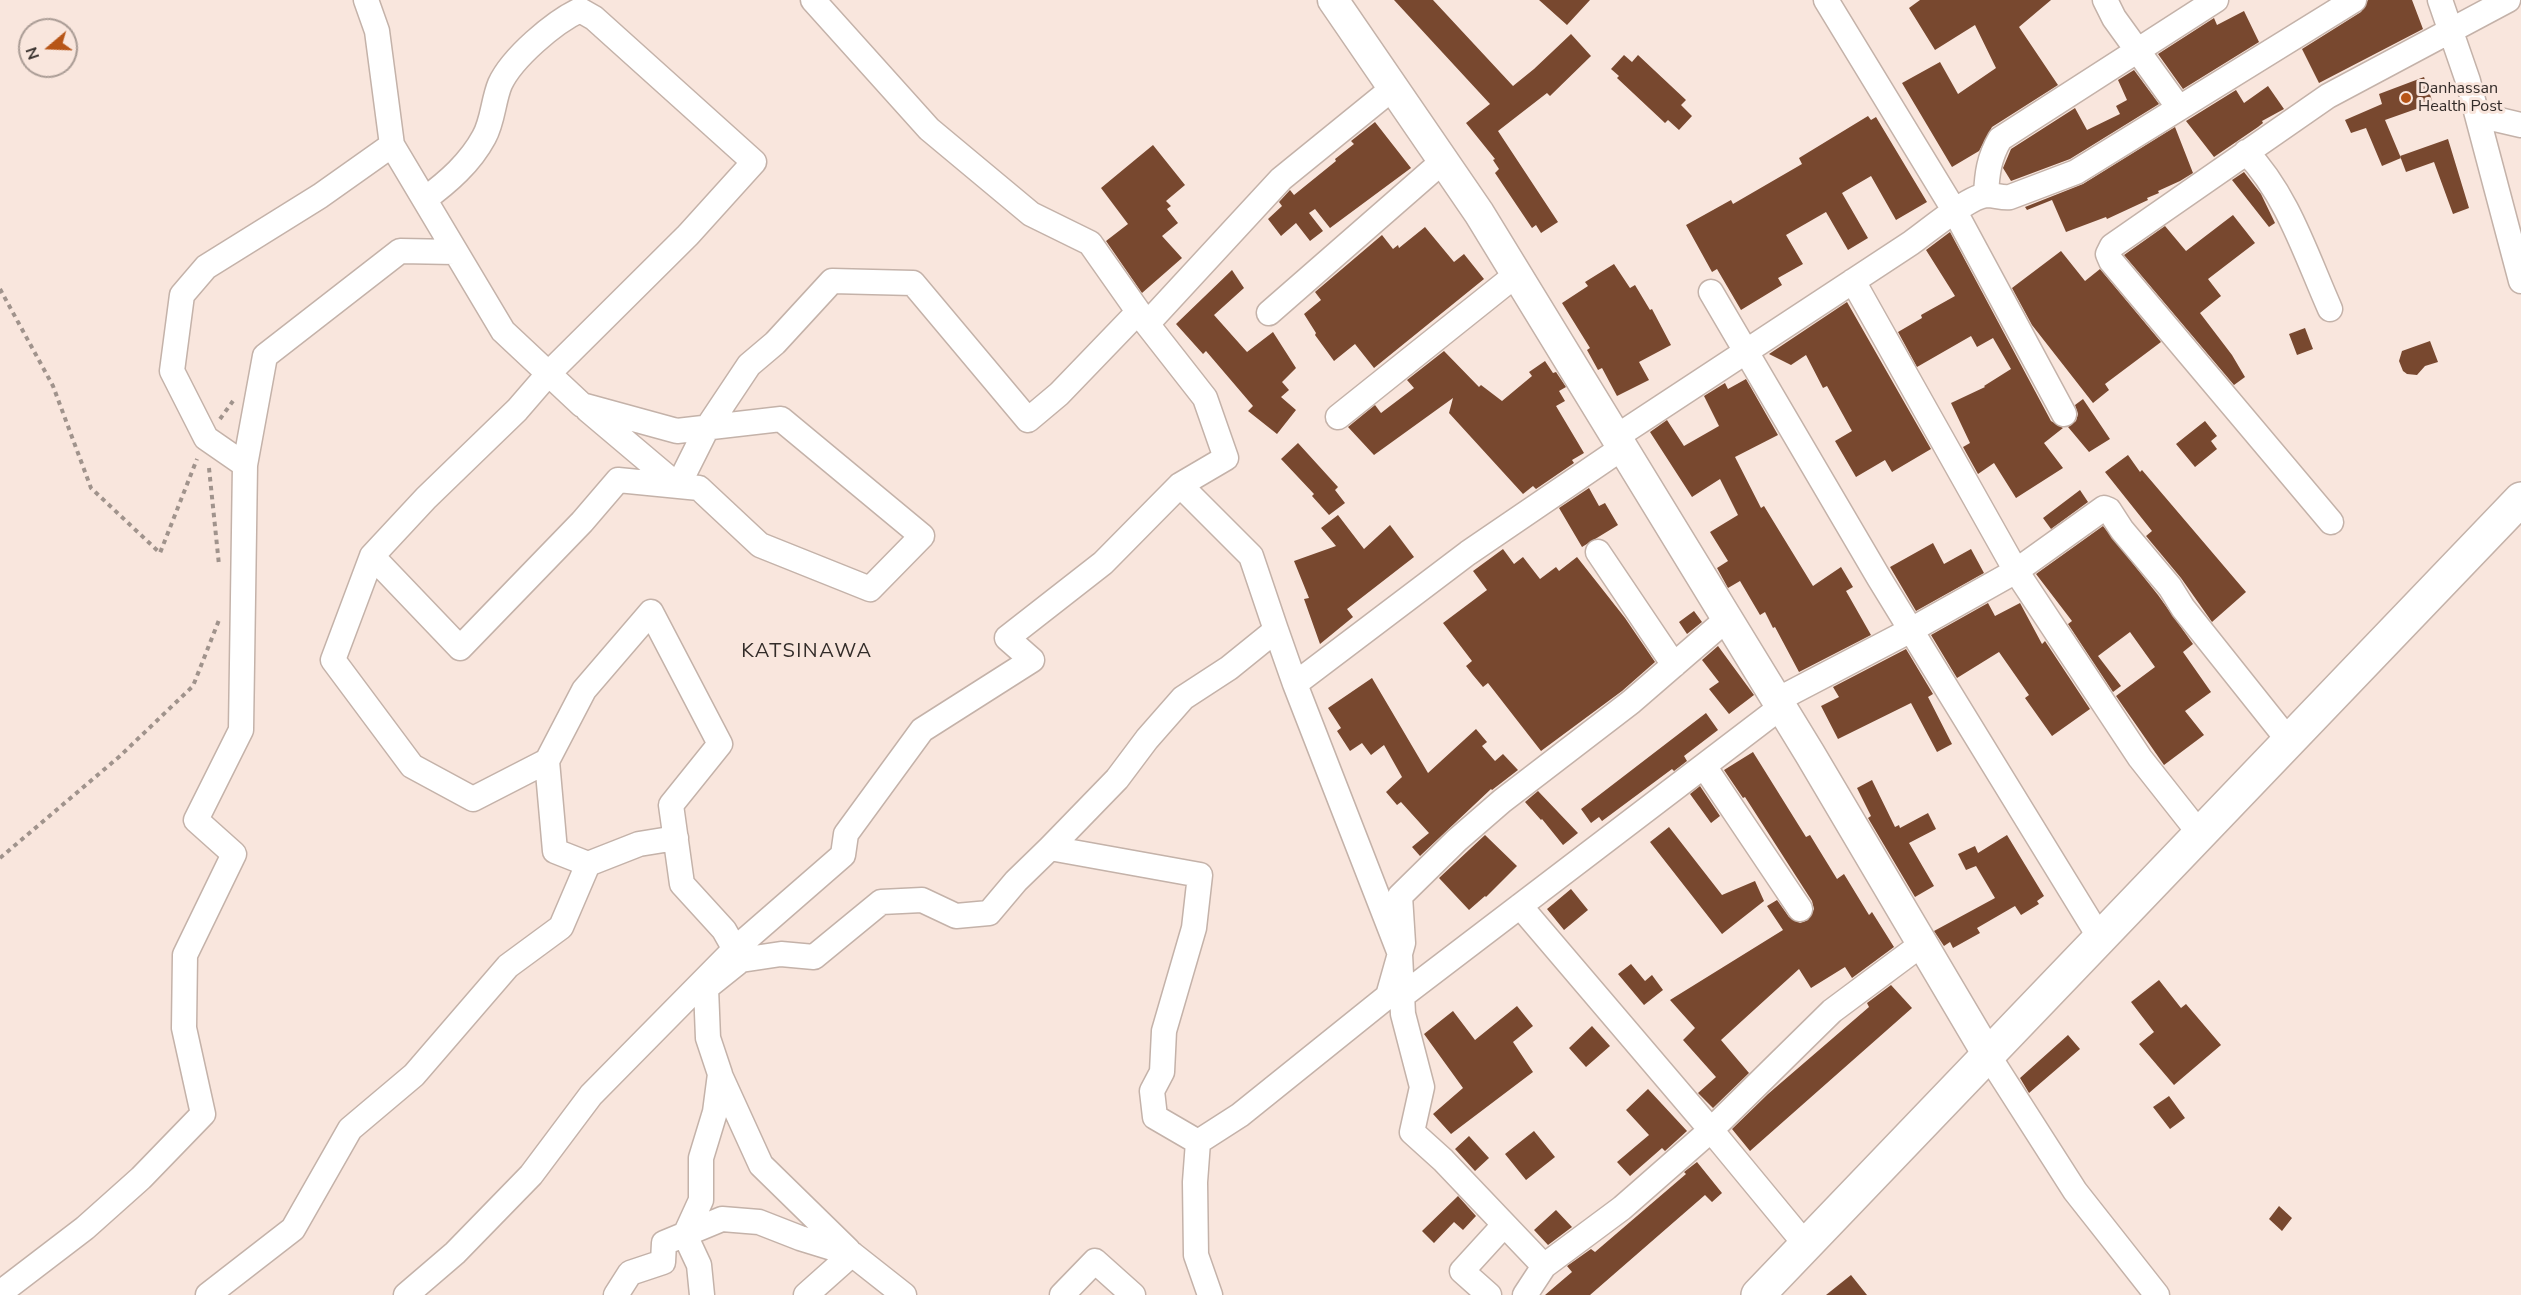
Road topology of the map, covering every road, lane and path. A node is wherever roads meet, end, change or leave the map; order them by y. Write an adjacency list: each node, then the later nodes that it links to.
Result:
1 (366, 0): 16 (street)
2 (813, 0): 30 (street)
3 (1333, 0): 12 (street)
4 (1826, 0): 21 (street)
5 (2105, 0): 11 (street)
6 (2216, 0): 11 (street)
7 (2354, 0): 13 (street)
8 (2440, 0): 10 (street)
9 (2508, 0): 10 (street)
10 (2450, 30): 14 (street); 17 (street)
11 (2138, 51): 13 (street); 19 (street)
12 (1393, 88): 18 (street); 30 (street)
13 (2179, 108): 19 (street)
14 (2478, 115): 15 (street); 25 (street)
15 (2521, 125)
16 (392, 145): 20 (street); 38 (street)
17 (2246, 152): 28 (street); 44 (street)
18 (1443, 161): 23 (street); 29 (street)
19 (1986, 195): 21 (street)
20 (425, 199): 22 (street); 32 (street)
21 (1954, 210): 24 (street); 35 (street)
22 (455, 252): 32 (street); 40 (street)
23 (1517, 274): 36 (street); 39 (street)
24 (1853, 281): 31 (street); 47 (street)
25 (2521, 281)
26 (0, 289): 38 (path)
27 (1711, 292): 31 (street)
28 (2330, 309)
29 (1269, 313)
30 (1143, 318): 37 (street); 41 (street)
31 (1748, 350): 39 (street); 52 (street)
32 (549, 373): 34 (street); 46 (street)
33 (239, 392): 38 (path)
34 (582, 405): 37 (street); 42 (street)
35 (2064, 414)
36 (1338, 417)
37 (707, 428): 42 (street); 42 (street)
38 (206, 438): 40 (street); 48 (path)
39 (1619, 442): 50 (street); 54 (street)
40 (244, 465): 80 (street)
41 (1180, 485): 51 (street); 69 (street)
42 (678, 486): 46 (street)
43 (2521, 499): 56 (main road)
44 (2331, 522)
45 (1598, 552): 53 (street)
46 (372, 556): 57 (street)
47 (2016, 571): 52 (street); 56 (street); 59 (street)
48 (220, 573)
49 (219, 617): 62 (path)
50 (1727, 619): 53 (street); 55 (street)
51 (1276, 630): 54 (street); 61 (street)
52 (1911, 630): 55 (street); 66 (street)
53 (1674, 665): 68 (street)
54 (1295, 684): 68 (street)
55 (1779, 704): 58 (street); 67 (street)
56 (2289, 741): 59 (main road)
57 (547, 760): 60 (street); 63 (street)
58 (1704, 766): 64 (street); 65 (street)
59 (2200, 834): 66 (main road)
60 (676, 838): 63 (street); 69 (street)
61 (1050, 848): 69 (street); 74 (street)
62 (0, 858)
63 (588, 864): 81 (street)
64 (1520, 906): 70 (street); 73 (street)
65 (1800, 909)
66 (2100, 938): 71 (main road)
67 (1922, 944): 71 (street); 73 (street)
68 (1400, 954): 70 (street); 74 (street)
69 (738, 955): 72 (street); 82 (street)
70 (1402, 996): 75 (street)
71 (1988, 1055): 77 (main road); 93 (street)
72 (720, 1074): 76 (street); 78 (street)
73 (1711, 1130): 77 (street); 79 (street)
74 (1198, 1142): 89 (street)
75 (1504, 1225): 79 (street); 90 (street)
76 (685, 1235): 78 (street); 83 (street); 84 (street)
77 (1806, 1245): 92 (main road)
78 (852, 1254): 85 (street); 86 (street)
79 (1544, 1266): 91 (street)
80 (0, 1293)
81 (208, 1295)
82 (406, 1295)
83 (616, 1295)
84 (702, 1295)
85 (806, 1295)
86 (904, 1295)
87 (1062, 1295): 88 (street)
88 (1133, 1295)
89 (1210, 1295)
90 (1489, 1295)
91 (1525, 1295)
92 (1758, 1295)
93 (2157, 1295)

